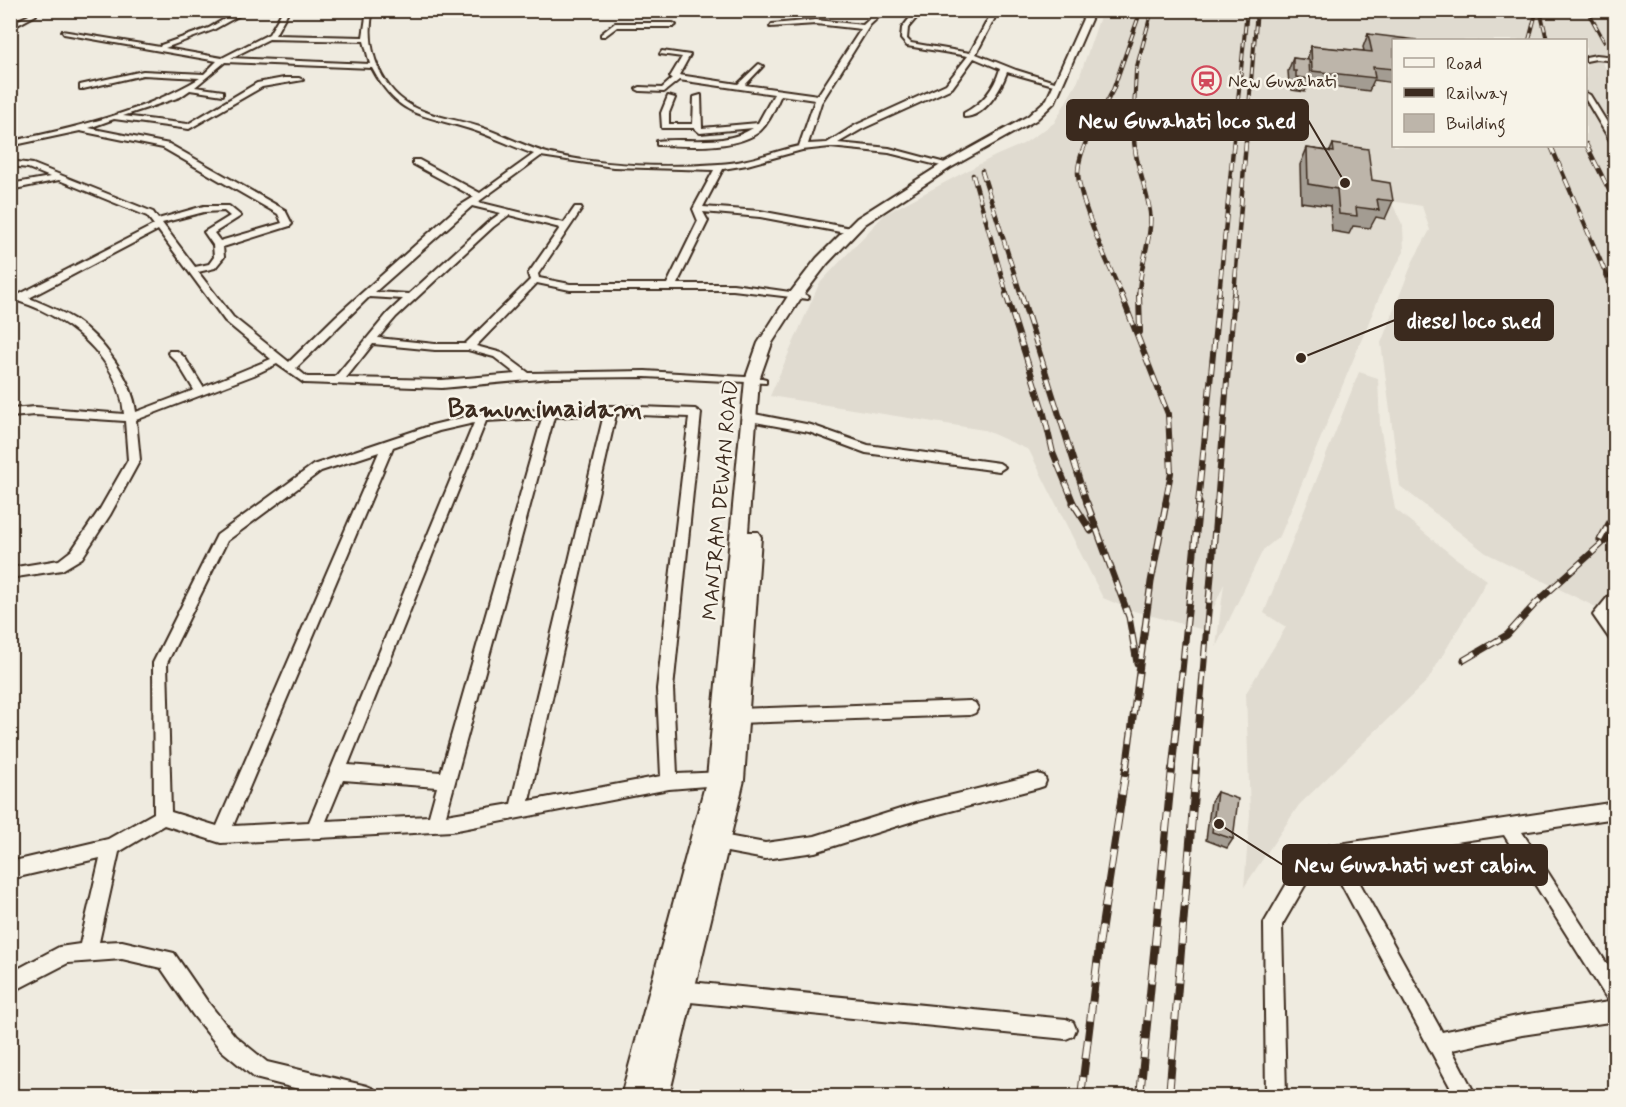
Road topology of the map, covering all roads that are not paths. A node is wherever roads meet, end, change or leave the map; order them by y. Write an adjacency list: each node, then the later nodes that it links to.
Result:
1 (28, 10): 12 (street)
2 (246, 10): 18 (street)
3 (286, 10): 16 (street)
4 (370, 10): 17 (street)
5 (883, 10): 13 (street)
6 (920, 10): 20 (street)
7 (996, 10): 20 (street)
8 (1091, 10): 30 (main road, MANIRAM DEWAN ROAD)
9 (1097, 10): 72 (main road, MANIRAM DEWAN ROAD)
10 (675, 16): 15 (street)
11 (772, 26): 13 (street)
12 (10, 27)
13 (865, 27): 40 (street)
14 (64, 32): 18 (street)
15 (603, 35)
16 (268, 37): 17 (street); 23 (street)
17 (366, 39): 24 (street)
18 (158, 48): 23 (street)
19 (662, 53): 28 (street)
20 (972, 56): 26 (street); 50 (street)
21 (1587, 59): 22 (street)
22 (1616, 59)
23 (223, 60): 24 (street); 27 (street)
24 (375, 66): 52 (street)
25 (759, 66): 32 (street)
26 (1004, 69): 30 (street); 41 (street)
27 (206, 76): 31 (street); 33 (street)
28 (677, 78): 32 (street); 34 (street)
29 (299, 80): 42 (street)
30 (1057, 84): 55 (main road, MANIRAM DEWAN ROAD)
31 (83, 87)
32 (739, 87): 35 (street)
33 (188, 88): 36 (street); 42 (street)
34 (640, 89)
35 (778, 92): 40 (street); 43 (street)
36 (219, 93)
37 (698, 97): 45 (street)
38 (1587, 97): 49 (street)
39 (671, 98): 45 (street)
40 (820, 98): 51 (street)
41 (967, 116)
42 (112, 118): 46 (street)
43 (760, 125): 45 (street); 48 (street)
44 (10, 126): 47 (street)
45 (697, 126)
46 (79, 129): 47 (street); 67 (street)
47 (12, 143)
48 (660, 143)
49 (1616, 144)
50 (829, 145): 51 (street); 55 (street)
51 (803, 146): 56 (street)
52 (541, 152): 56 (street); 59 (street)
53 (416, 162): 59 (street)
54 (10, 164): 57 (street)
55 (946, 165): 66 (main road, MANIRAM DEWAN ROAD)
56 (720, 167): 62 (street)
57 (58, 178): 58 (street); 64 (street)
58 (10, 187)
59 (480, 197): 60 (street)
60 (470, 203): 63 (street); 71 (street)
61 (578, 209): 65 (street)
62 (697, 210): 66 (street); 70 (street)
63 (508, 212): 65 (street); 74 (street)
64 (157, 224): 67 (street); 68 (street); 73 (street)
65 (565, 226): 69 (street)
66 (851, 231): 72 (main road, MANIRAM DEWAN ROAD)
67 (218, 245): 68 (street)
68 (192, 270): 78 (street)
69 (535, 280): 70 (street); 76 (street)
70 (671, 287): 72 (street)
71 (367, 294): 74 (street); 79 (street)
72 (800, 296): 82 (main road, MANIRAM DEWAN ROAD)
73 (15, 297): 88 (street)
74 (412, 297): 75 (street)
75 (371, 341): 76 (street); 81 (street)
76 (468, 347): 80 (street)
77 (173, 353): 83 (street)
78 (279, 359): 79 (street); 83 (street)
79 (290, 368): 80 (street)
80 (527, 377): 82 (street)
81 (340, 378)
82 (757, 381): 89 (main road, MANIRAM DEWAN ROAD)
83 (201, 393): 88 (street)
84 (611, 410): 86 (street); 101 (street); 103 (street)
85 (10, 413): 88 (street)
86 (549, 413): 87 (street); 99 (street)
87 (482, 417): 90 (street); 97 (street)
88 (130, 418): 92 (street)
89 (754, 418): 91 (street); 96 (main road, MANIRAM DEWAN ROAD); 98 (main road, MANIRAM DEWAN ROAD)
90 (388, 444): 104 (street); 108 (street)
91 (999, 467)
92 (10, 573)
93 (1616, 597): 94 (street)
94 (1616, 637)
95 (970, 708): 96 (street)
96 (738, 716): 98 (main road, MANIRAM DEWAN ROAD)
97 (337, 772): 99 (street); 107 (street)
98 (726, 779): 101 (street); 109 (main road, MANIRAM DEWAN ROAD)
99 (447, 780): 105 (street)
100 (1038, 781): 109 (street)
101 (669, 782): 103 (street)
102 (1616, 810): 106 (street)
103 (518, 811): 105 (street)
104 (163, 818): 108 (street); 110 (street)
105 (435, 824): 107 (street)
106 (1508, 826): 111 (street); 116 (street)
107 (314, 830): 108 (street)
108 (221, 835)
109 (710, 841): 115 (main road, MANIRAM DEWAN ROAD); 121 (main road, MANIRAM DEWAN ROAD)
110 (111, 847): 112 (street); 113 (street)
111 (1334, 853): 119 (street); 123 (street)
112 (10, 871)
113 (87, 953): 114 (street); 120 (street)
114 (10, 984)
115 (680, 991): 118 (street); 122 (main road, MANIRAM DEWAN ROAD)
116 (1616, 996)
117 (1616, 1011): 119 (street)
118 (1066, 1029)
119 (1436, 1042): 124 (street)
120 (367, 1096)
121 (635, 1096)
122 (655, 1096)
123 (1276, 1096)
124 (1466, 1096)

